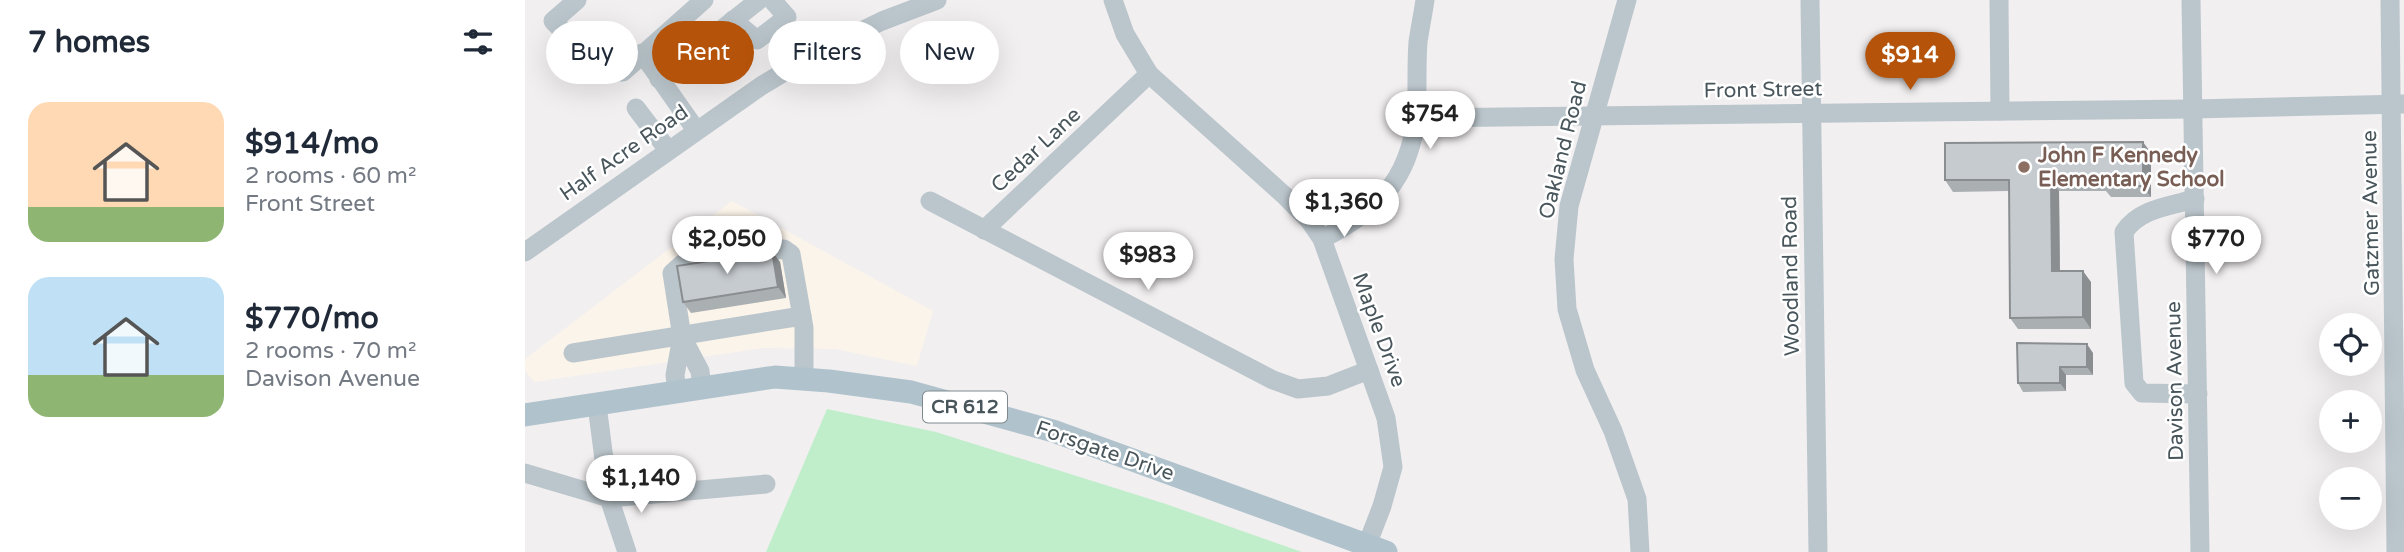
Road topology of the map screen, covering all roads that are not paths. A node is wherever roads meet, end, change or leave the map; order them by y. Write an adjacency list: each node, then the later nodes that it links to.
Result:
1 (577, 0): 14 (street)
2 (704, 0): 14 (street)
3 (759, 0): 13 (street)
4 (772, 0): 13 (street)
5 (937, 0): 25 (street, Half Acre Road)
6 (1113, 0): 16 (street, Maple Drive)
7 (1425, 0): 24 (street)
8 (1626, 0): 23 (street, Oakland Road)
9 (1810, 0): 22 (street, Woodland Road)
10 (1999, 0): 21 (street)
11 (2191, 0): 20 (street, Davison Avenue)
12 (2390, 0): 18 (street, Gatzmer Avenue)
13 (733, 20)
14 (642, 53): 15 (street)
15 (652, 68)
16 (1149, 74): 29 (street, Cedar Lane); 30 (street, Maple Drive)
17 (663, 84): 25 (street)
18 (2398, 104): 20 (street, Front Street); 32 (street, Gatzmer Avenue)
19 (636, 108): 26 (street)
20 (2193, 109): 21 (street, Front Street); 27 (street, Davison Avenue)
21 (2000, 111): 22 (street, Front Street)
22 (1810, 112): 23 (street, Front Street); 50 (street, Woodland Road)
23 (1593, 115): 24 (street, Front Street); 49 (street, Oakland Road)
24 (1416, 118): 30 (street)
25 (696, 130): 26 (street, Half Acre Road)
26 (668, 150): 31 (street, Half Acre Road)
27 (2195, 199): 40 (street, Davison Avenue); 40 (street)
28 (930, 201): 29 (street)
29 (984, 230): 36 (street)
30 (1322, 239): 36 (street, Maple Drive)
31 (525, 252)
32 (2399, 302): 43 (street, Gatzmer Avenue)
33 (802, 316): 34 (street); 34 (street); 37 (street)
34 (683, 337): 35 (street); 38 (street); 39 (street)
35 (573, 353)
36 (1369, 370): 47 (street, Maple Drive)
37 (804, 379): 38 (main road, Forsgate Drive / CR 612); 47 (main road, Forsgate Drive / CR 612)
38 (702, 388): 39 (main road, Forsgate Drive / CR 612)
39 (677, 392): 41 (main road, Forsgate Drive / CR 612)
40 (2198, 394): 51 (street, Davison Avenue)
41 (597, 405): 42 (main road, Forsgate Drive / CR 612); 46 (street)
42 (525, 415)
43 (2399, 455): 52 (street, Gatzmer Avenue)
44 (525, 473): 46 (street)
45 (766, 484): 46 (street)
46 (609, 498): 48 (street)
47 (1376, 549)
48 (627, 552)
49 (1640, 552)
50 (1818, 552)
51 (2200, 552)
52 (2396, 552)

